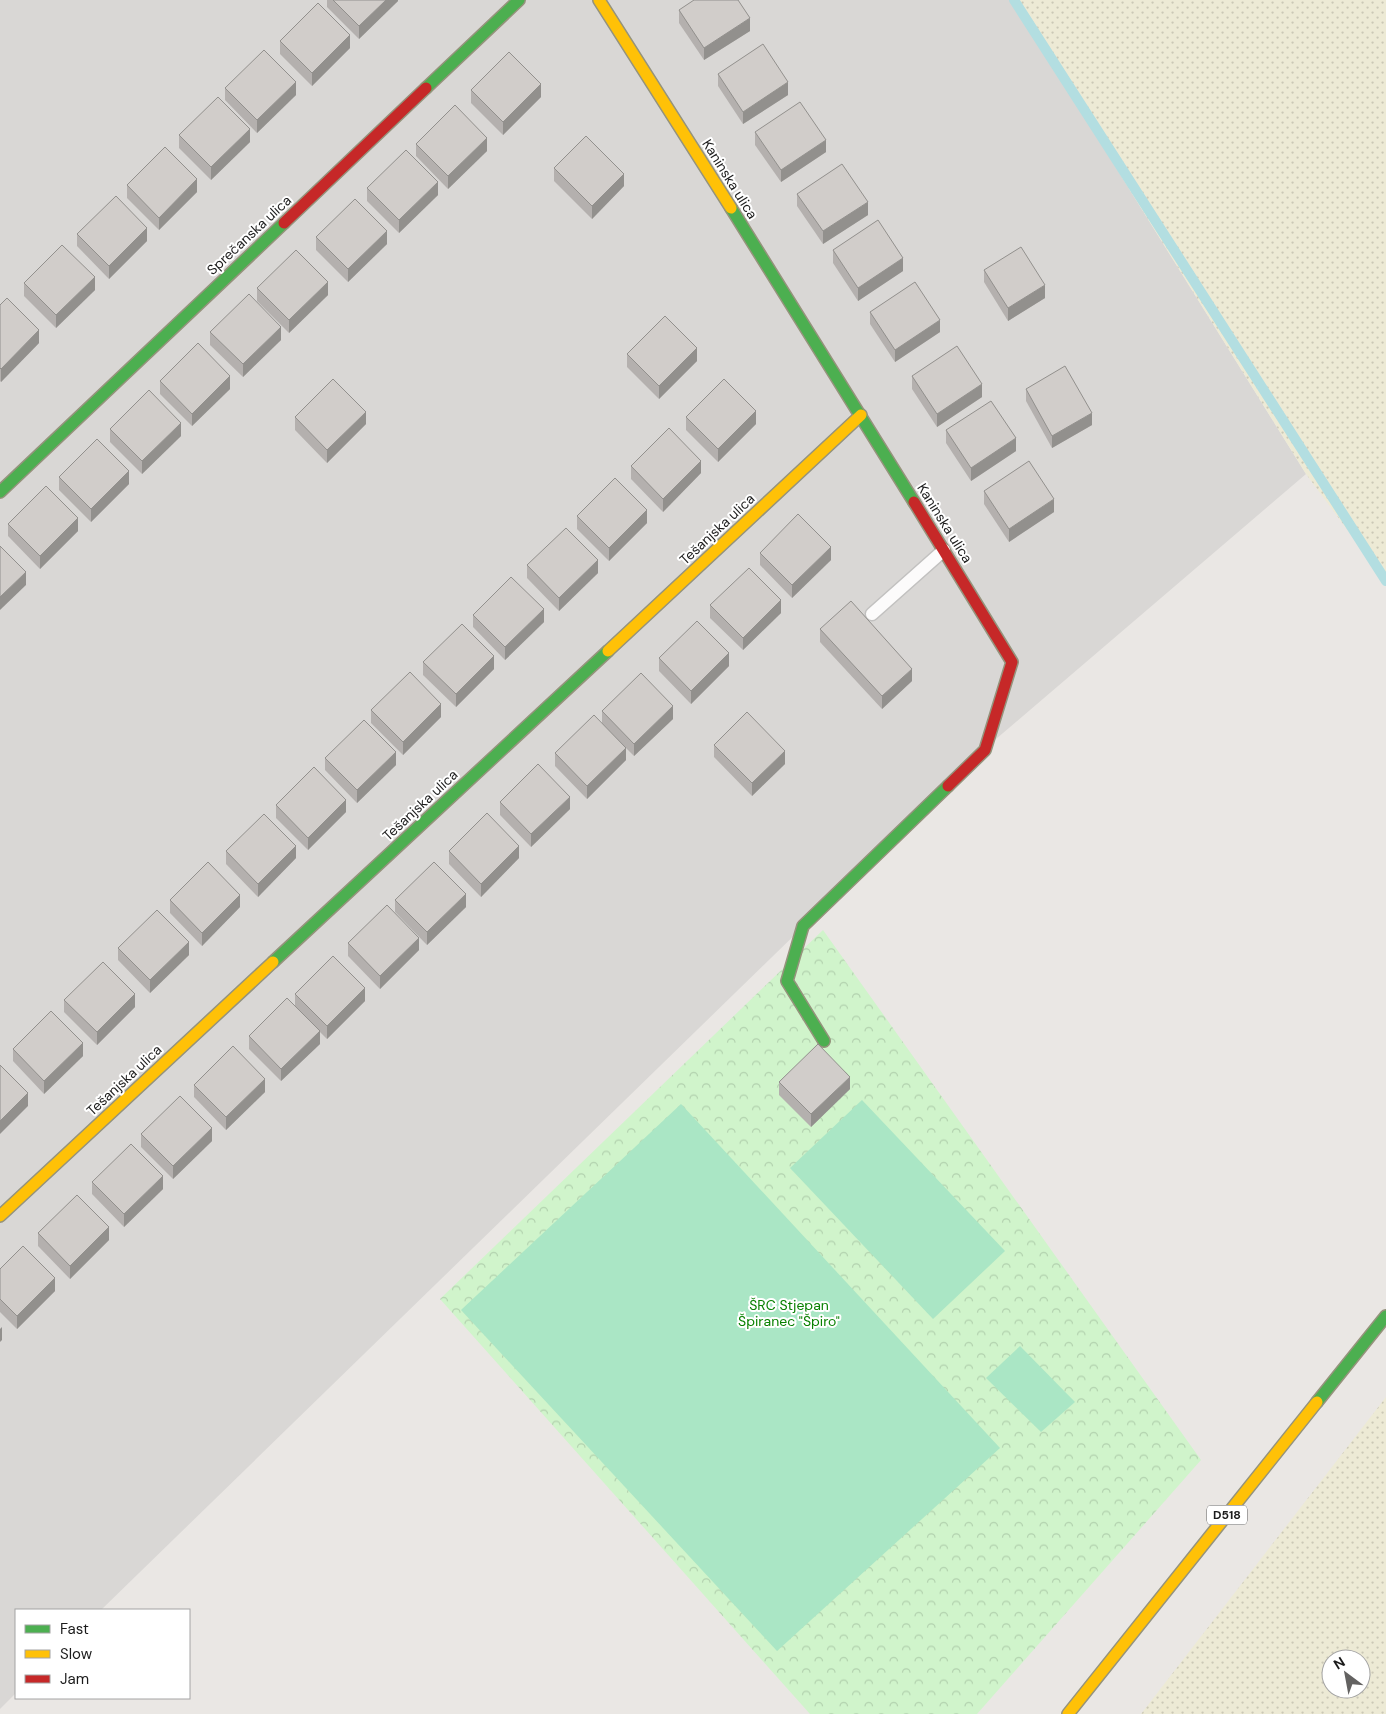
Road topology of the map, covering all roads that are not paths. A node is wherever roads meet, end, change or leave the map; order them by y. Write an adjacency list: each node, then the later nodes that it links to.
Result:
1 (519, 0): 4 (street, Sprečanska ulica)
2 (599, 0): 3 (street, Kaninska ulica)
3 (860, 415): 5 (street, Kaninska ulica); 8 (street, Tešanjska ulica)
4 (0, 492)
5 (944, 550): 6 (lane); 7 (street, Kaninska ulica)
6 (872, 614)
7 (824, 1041)
8 (0, 1216)
9 (1386, 1316): 10 (street, D518)
10 (1068, 1714)

